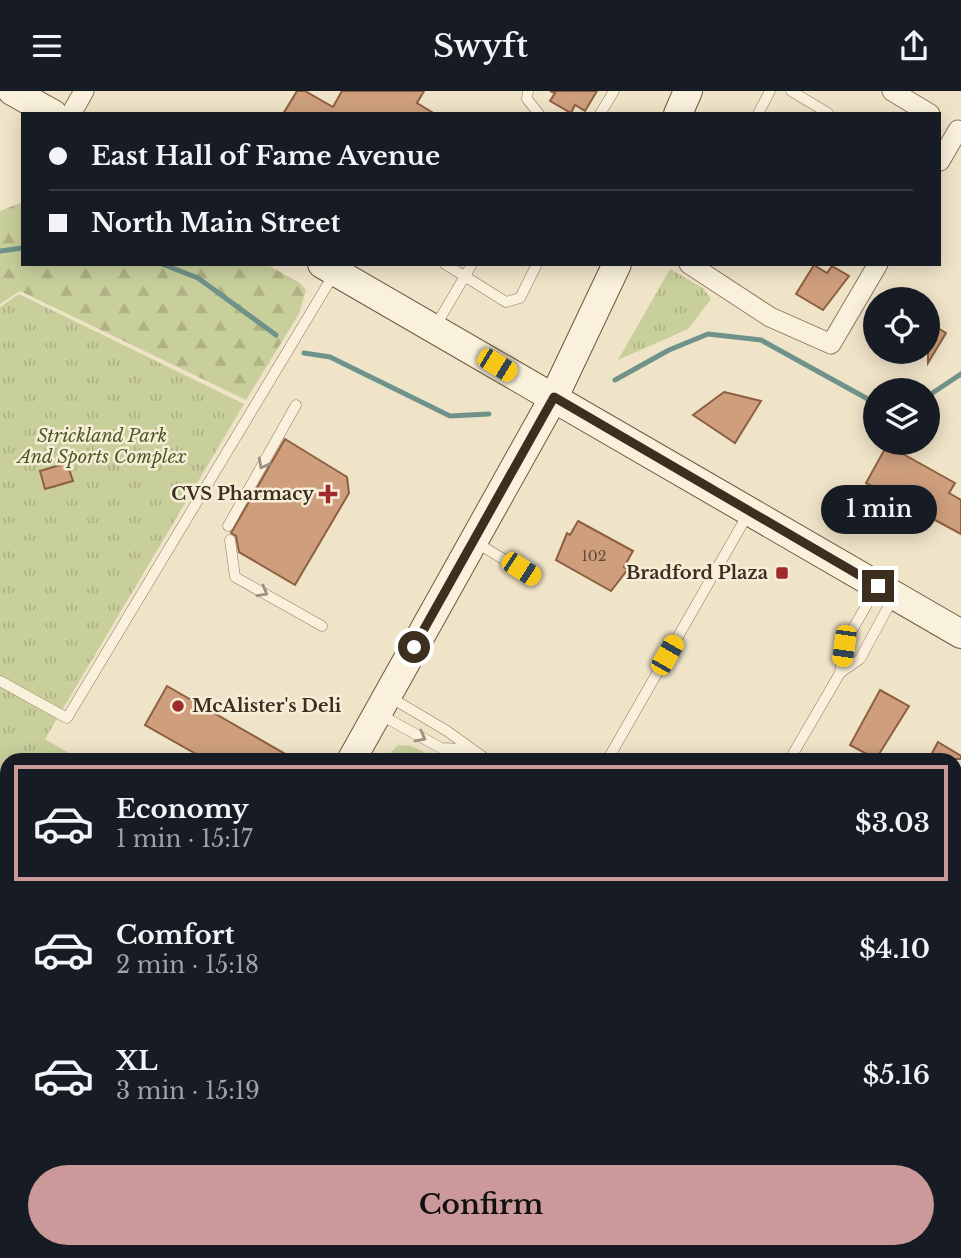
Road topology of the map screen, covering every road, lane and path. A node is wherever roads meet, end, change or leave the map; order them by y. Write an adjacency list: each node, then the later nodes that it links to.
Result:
1 (12, 91): 10 (main road)
2 (84, 91): 11 (street)
3 (528, 91): 12 (lane)
4 (614, 91): 9 (lane)
5 (770, 91): 13 (lane)
6 (791, 91): 8 (lane)
7 (892, 91): 15 (street)
8 (805, 95): 14 (lane)
9 (602, 110)
10 (49, 112)
11 (72, 112)
12 (537, 112)
13 (759, 112)
14 (827, 112)
15 (927, 112)
16 (941, 120): 17 (street)
17 (960, 131): 18 (street)
18 (941, 160)
19 (448, 266): 26 (lane)
20 (471, 266): 26 (lane)
21 (536, 266): 26 (lane)
22 (616, 266): 28 (main road)
23 (692, 266): 24 (street)
24 (877, 266)
25 (329, 268): 27 (main road); 39 (lane)
26 (466, 276): 27 (lane)
27 (435, 327): 28 (main road)
28 (554, 397): 30 (main road); 33 (main road)
29 (296, 405): 31 (lane, one-way to 31)
30 (750, 512): 35 (main road); 44 (lane)
31 (228, 526)
32 (230, 541): 36 (lane, one-way to 36)
33 (473, 541): 34 (lane); 40 (main road)
34 (533, 577)
35 (886, 591): 37 (main road); 38 (lane); 38 (lane)
36 (322, 626)
37 (961, 634)
38 (840, 673): 45 (lane)
39 (0, 681)
40 (382, 705): 41 (lane); 41 (lane, one-way to 41); 42 (main road)
41 (468, 749): 43 (lane)
42 (355, 753)
43 (475, 753)
44 (610, 753)
45 (793, 753)

